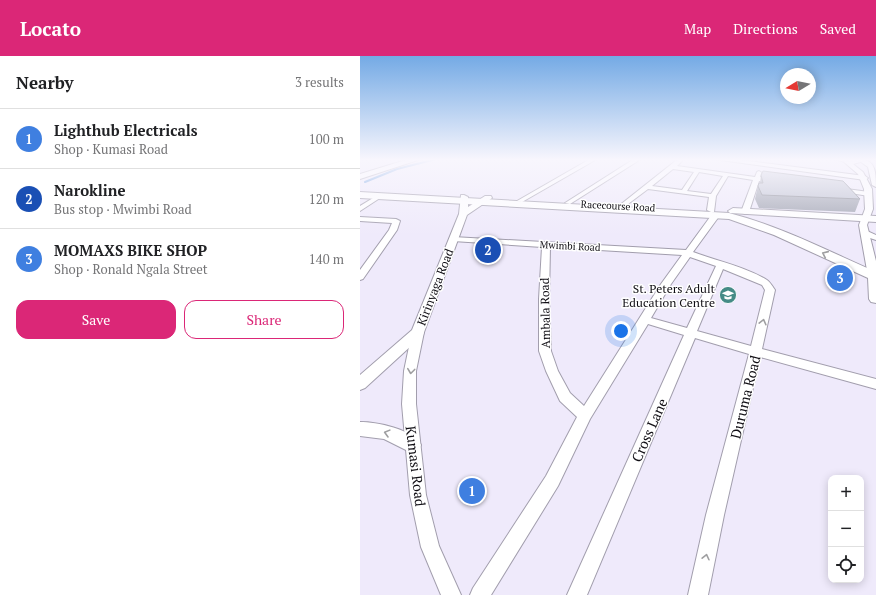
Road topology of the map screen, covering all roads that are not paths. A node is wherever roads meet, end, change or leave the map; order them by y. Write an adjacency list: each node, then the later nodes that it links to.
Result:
1 (549, 184): 18 (street)
2 (600, 184): 19 (street)
3 (649, 184): 8 (street)
4 (688, 184): 10 (street)
5 (720, 184): 15 (street)
6 (755, 184): 25 (street)
7 (867, 184): 12 (street)
8 (647, 186): 10 (street); 20 (street)
9 (831, 189): 12 (street)
10 (684, 191): 15 (street)
11 (360, 192): 16 (main road, Racecourse Road)
12 (869, 194): 27 (street)
13 (360, 196): 14 (main road, Racecourse Road)
14 (380, 196): 16 (main road, Racecourse Road); 21 (street)
15 (713, 196): 22 (street)
16 (464, 199): 17 (main road, Racecourse Road); 23 (street, Kirinyaga Road)
17 (484, 200): 18 (main road, Racecourse Road); 22 (main road, Racecourse Road); 23 (street)
18 (520, 200): 19 (main road, Racecourse Road)
19 (568, 204): 20 (main road, Racecourse Road)
20 (622, 206): 22 (main road, Racecourse Road)
21 (360, 209)
22 (714, 213): 25 (main road, Racecourse Road); 34 (street)
23 (463, 214): 32 (street, Kirinyaga Road)
24 (777, 214): 25 (main road, Racecourse Road); 27 (main road, Racecourse Road); 29 (main road)
25 (743, 215): 29 (main road)
26 (360, 219): 37 (street)
27 (865, 219): 28 (main road, Racecourse Road); 30 (street)
28 (876, 219)
29 (778, 233): 36 (main road, one-way to 29)
30 (864, 233): 31 (street); 36 (street)
31 (876, 238)
32 (453, 239): 33 (street, Mwimbi Road); 40 (street, Kirinyaga Road)
33 (546, 245): 34 (street, Mwimbi Road); 45 (street, Ambala Road)
34 (687, 253): 35 (street, Duruma Road); 39 (street)
35 (721, 264): 41 (street, Cross Lane); 42 (street, Duruma Road, one-way to 35)
36 (875, 276): 38 (main road)
37 (360, 277)
38 (876, 299)
39 (645, 320): 41 (street); 45 (street)
40 (418, 332): 43 (street, Kirinyaga Road); 47 (street, Kumasi Road, one-way to 47)
41 (692, 334): 42 (street); 50 (street, Cross Lane)
42 (756, 351): 44 (street); 51 (street, Duruma Road, one-way to 42)
43 (360, 384)
44 (876, 384)
45 (585, 416): 49 (street)
46 (360, 430): 47 (street, one-way to 46)
47 (412, 445): 48 (street, Kumasi Road)
48 (451, 595)
49 (480, 595)
50 (577, 595)
51 (698, 595)

